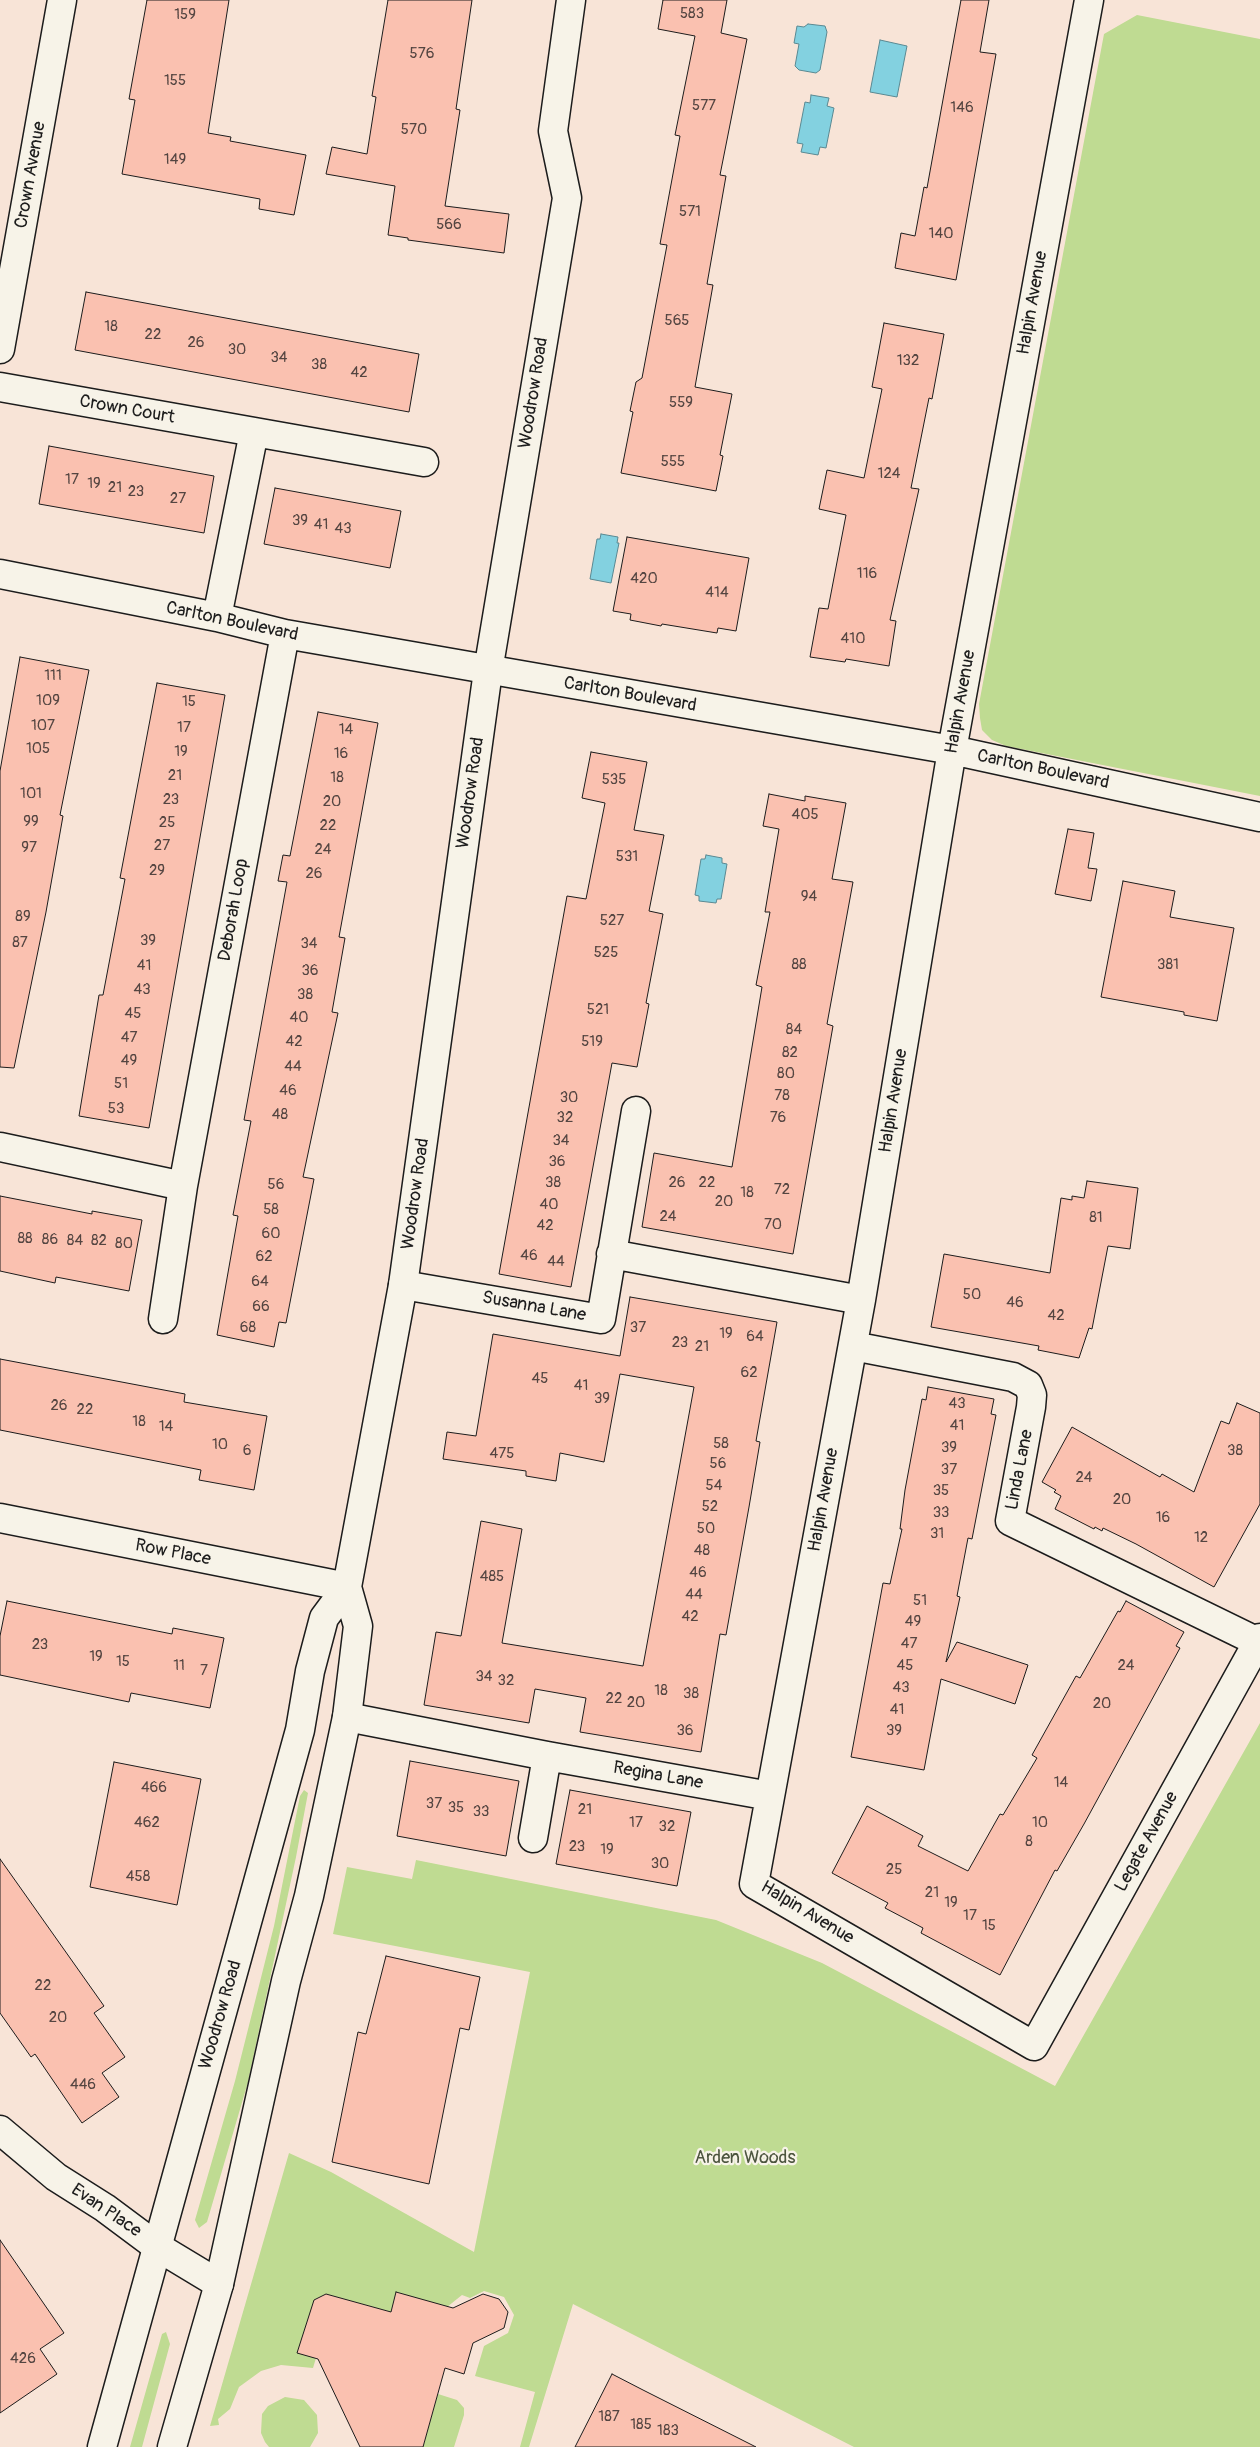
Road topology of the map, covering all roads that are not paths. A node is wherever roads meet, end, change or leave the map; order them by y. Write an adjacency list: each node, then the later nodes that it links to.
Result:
1 (62, 0): 4 (street, Crown Avenue)
2 (571, 0): 11 (street, Woodrow Road)
3 (1088, 0): 12 (street, Halpin Avenue)
4 (0, 349)
5 (0, 387): 6 (street, Crown Court)
6 (254, 432): 7 (street, Crown Court); 9 (street)
7 (424, 462)
8 (0, 574): 9 (street, Carlton Boulevard)
9 (217, 617): 10 (street, Carlton Boulevard)
10 (285, 634): 11 (street, Carlton Boulevard); 16 (street, Deborah Loop)
11 (488, 671): 12 (street, Carlton Boulevard); 18 (street, Woodrow Road)
12 (952, 750): 13 (street, Carlton Boulevard); 19 (street, Halpin Avenue)
13 (1260, 817)
14 (636, 1110): 17 (street, Susanna Lane)
15 (0, 1147): 16 (street)
16 (184, 1186): 20 (street, Deborah Loop)
17 (611, 1254): 18 (street, Susanna Lane); 19 (street)
18 (403, 1285): 23 (street, Woodrow Road)
19 (861, 1300): 21 (street, Halpin Avenue)
20 (163, 1319)
21 (853, 1346): 24 (street, Linda Lane); 27 (street, Halpin Avenue)
22 (0, 1518): 23 (street, Row Place)
23 (347, 1587): 25 (street, Woodrow Road); 31 (street, Woodrow Road)
24 (1259, 1640): 29 (street, Legate Avenue)
25 (347, 1717): 26 (street, Regina Lane); 32 (street, Woodrow Road)
26 (547, 1756): 27 (street, Regina Lane); 28 (street)
27 (770, 1796): 29 (street, Halpin Avenue)
28 (533, 1838)
29 (1034, 2046)
30 (0, 2130): 31 (street, Evan Place)
31 (156, 2246): 32 (street, Evan Place); 33 (street, Woodrow Road)
32 (219, 2284): 34 (street, Woodrow Road)
33 (102, 2447)
34 (172, 2447)

